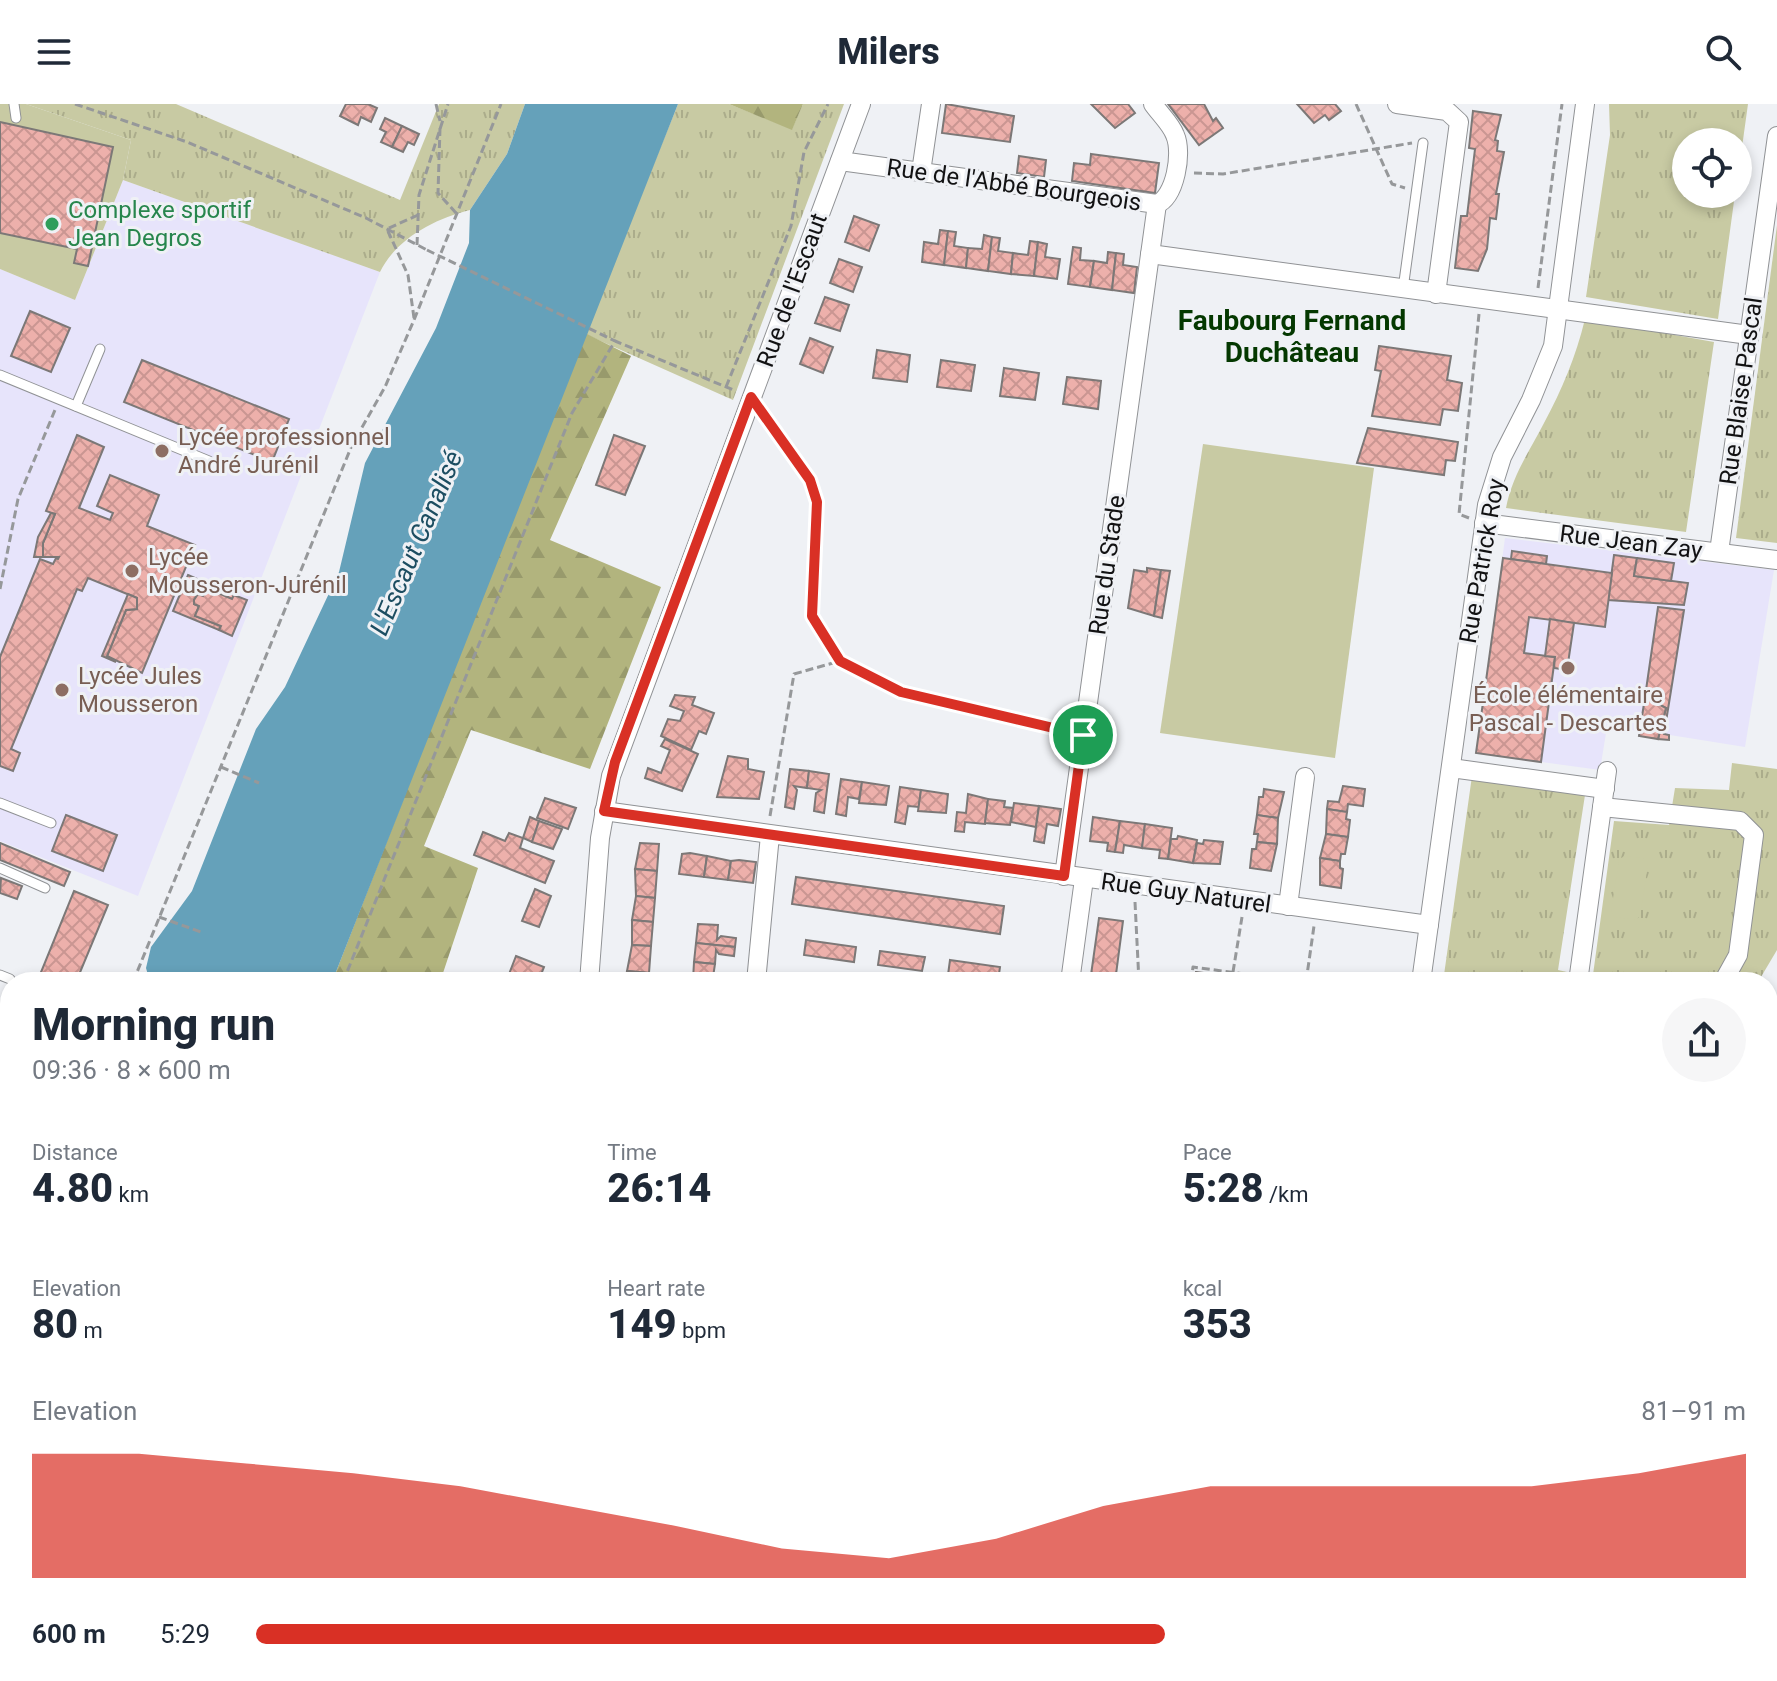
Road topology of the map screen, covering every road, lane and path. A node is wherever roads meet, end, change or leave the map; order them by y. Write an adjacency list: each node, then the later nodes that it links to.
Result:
1 (14, 104): 14 (lane)
2 (75, 104): 26 (path)
3 (436, 104): 15 (path)
4 (448, 104): 15 (path)
5 (501, 104): 24 (path)
6 (828, 104): 36 (path)
7 (861, 104): 19 (street, Rue de l'Escaut)
8 (931, 104): 20 (street)
9 (1153, 104): 21 (street)
10 (1356, 104): 18 (path)
11 (1397, 104): 30 (street)
12 (1562, 104): 31 (path)
13 (1585, 104): 32 (street, Rue Patrick Roy)
14 (16, 118)
15 (440, 124): 24 (path); 25 (path)
16 (1777, 136): 35 (street, Rue Blaise Pascal)
17 (1423, 143): 22 (lane)
18 (1375, 146): 21 (path); 22 (path)
19 (840, 161): 20 (street, Rue de l'Abbé Bourgeois); 39 (street, Rue de l'Escaut)
20 (921, 172): 23 (street, Rue de l'Abbé Bourgeois)
21 (1174, 173): 23 (street)
22 (1416, 192): 29 (lane)
23 (1157, 204): 28 (street, Rue de l'Abbé Bourgeois)
24 (456, 213): 34 (path)
25 (418, 215): 26 (path); 27 (path)
26 (387, 229): 27 (path); 34 (path)
27 (417, 245): 36 (path, bridge)
28 (1150, 254): 29 (street); 48 (street, Rue du Stade)
29 (1403, 289): 30 (street)
30 (1436, 294): 31 (street)
31 (1534, 307): 32 (street)
32 (1560, 309): 35 (street); 43 (street, Rue Patrick Roy)
33 (1479, 310): 43 (path)
34 (414, 320): 49 (path)
35 (1749, 335): 44 (street, Rue Blaise Pascal)
36 (615, 341): 70 (path)
37 (100, 349): 41 (lane)
38 (0, 375): 40 (lane)
39 (751, 397): 47 (path); 55 (street, Rue de l'Escaut)
40 (60, 399): 41 (lane); 46 (path)
41 (76, 406): 42 (lane)
42 (209, 461)
43 (1484, 523): 44 (street, Rue Jean Zay); 50 (street, Rue Patrick Roy)
44 (1719, 552): 45 (street, Rue Jean Zay)
45 (1777, 560)
46 (0, 589)
47 (840, 661): 48 (path); 57 (path)
48 (1083, 735): 59 (street, Rue du Stade)
49 (221, 767): 52 (path); 66 (path)
50 (1451, 768): 53 (street); 67 (street, Rue Patrick Roy)
51 (1305, 777): 64 (street, Rue Guy Naturel)
52 (259, 783)
53 (1605, 789): 79 (street); 80 (street)
54 (0, 803): 56 (lane)
55 (604, 811): 57 (street, Rue Guy Naturel); 71 (street, Rue de l'Escaut)
56 (51, 823)
57 (770, 835): 59 (street, Rue Guy Naturel); 72 (street)
58 (0, 868): 62 (lane)
59 (1064, 876): 60 (street, Rue Guy Naturel)
60 (1084, 879): 61 (street, Rue Guy Naturel); 73 (street, Rue Guy Naturel)
61 (1135, 886): 63 (street, Rue Guy Naturel); 74 (path)
62 (45, 888)
63 (1244, 901): 64 (street, Rue Guy Naturel); 76 (path)
64 (1288, 906): 65 (street, Rue Guy Naturel)
65 (1316, 910): 67 (street, Rue Guy Naturel); 77 (path)
66 (159, 917): 68 (path); 69 (path)
67 (1429, 925): 78 (street, Rue Patrick Roy)
68 (201, 932)
69 (137, 972)
70 (347, 972)
71 (590, 972)
72 (757, 972)
73 (1071, 972)
74 (1139, 972)
75 (1192, 972): 76 (path)
76 (1233, 972)
77 (1306, 972)
78 (1422, 972)
79 (1579, 972)
80 (1729, 972)

